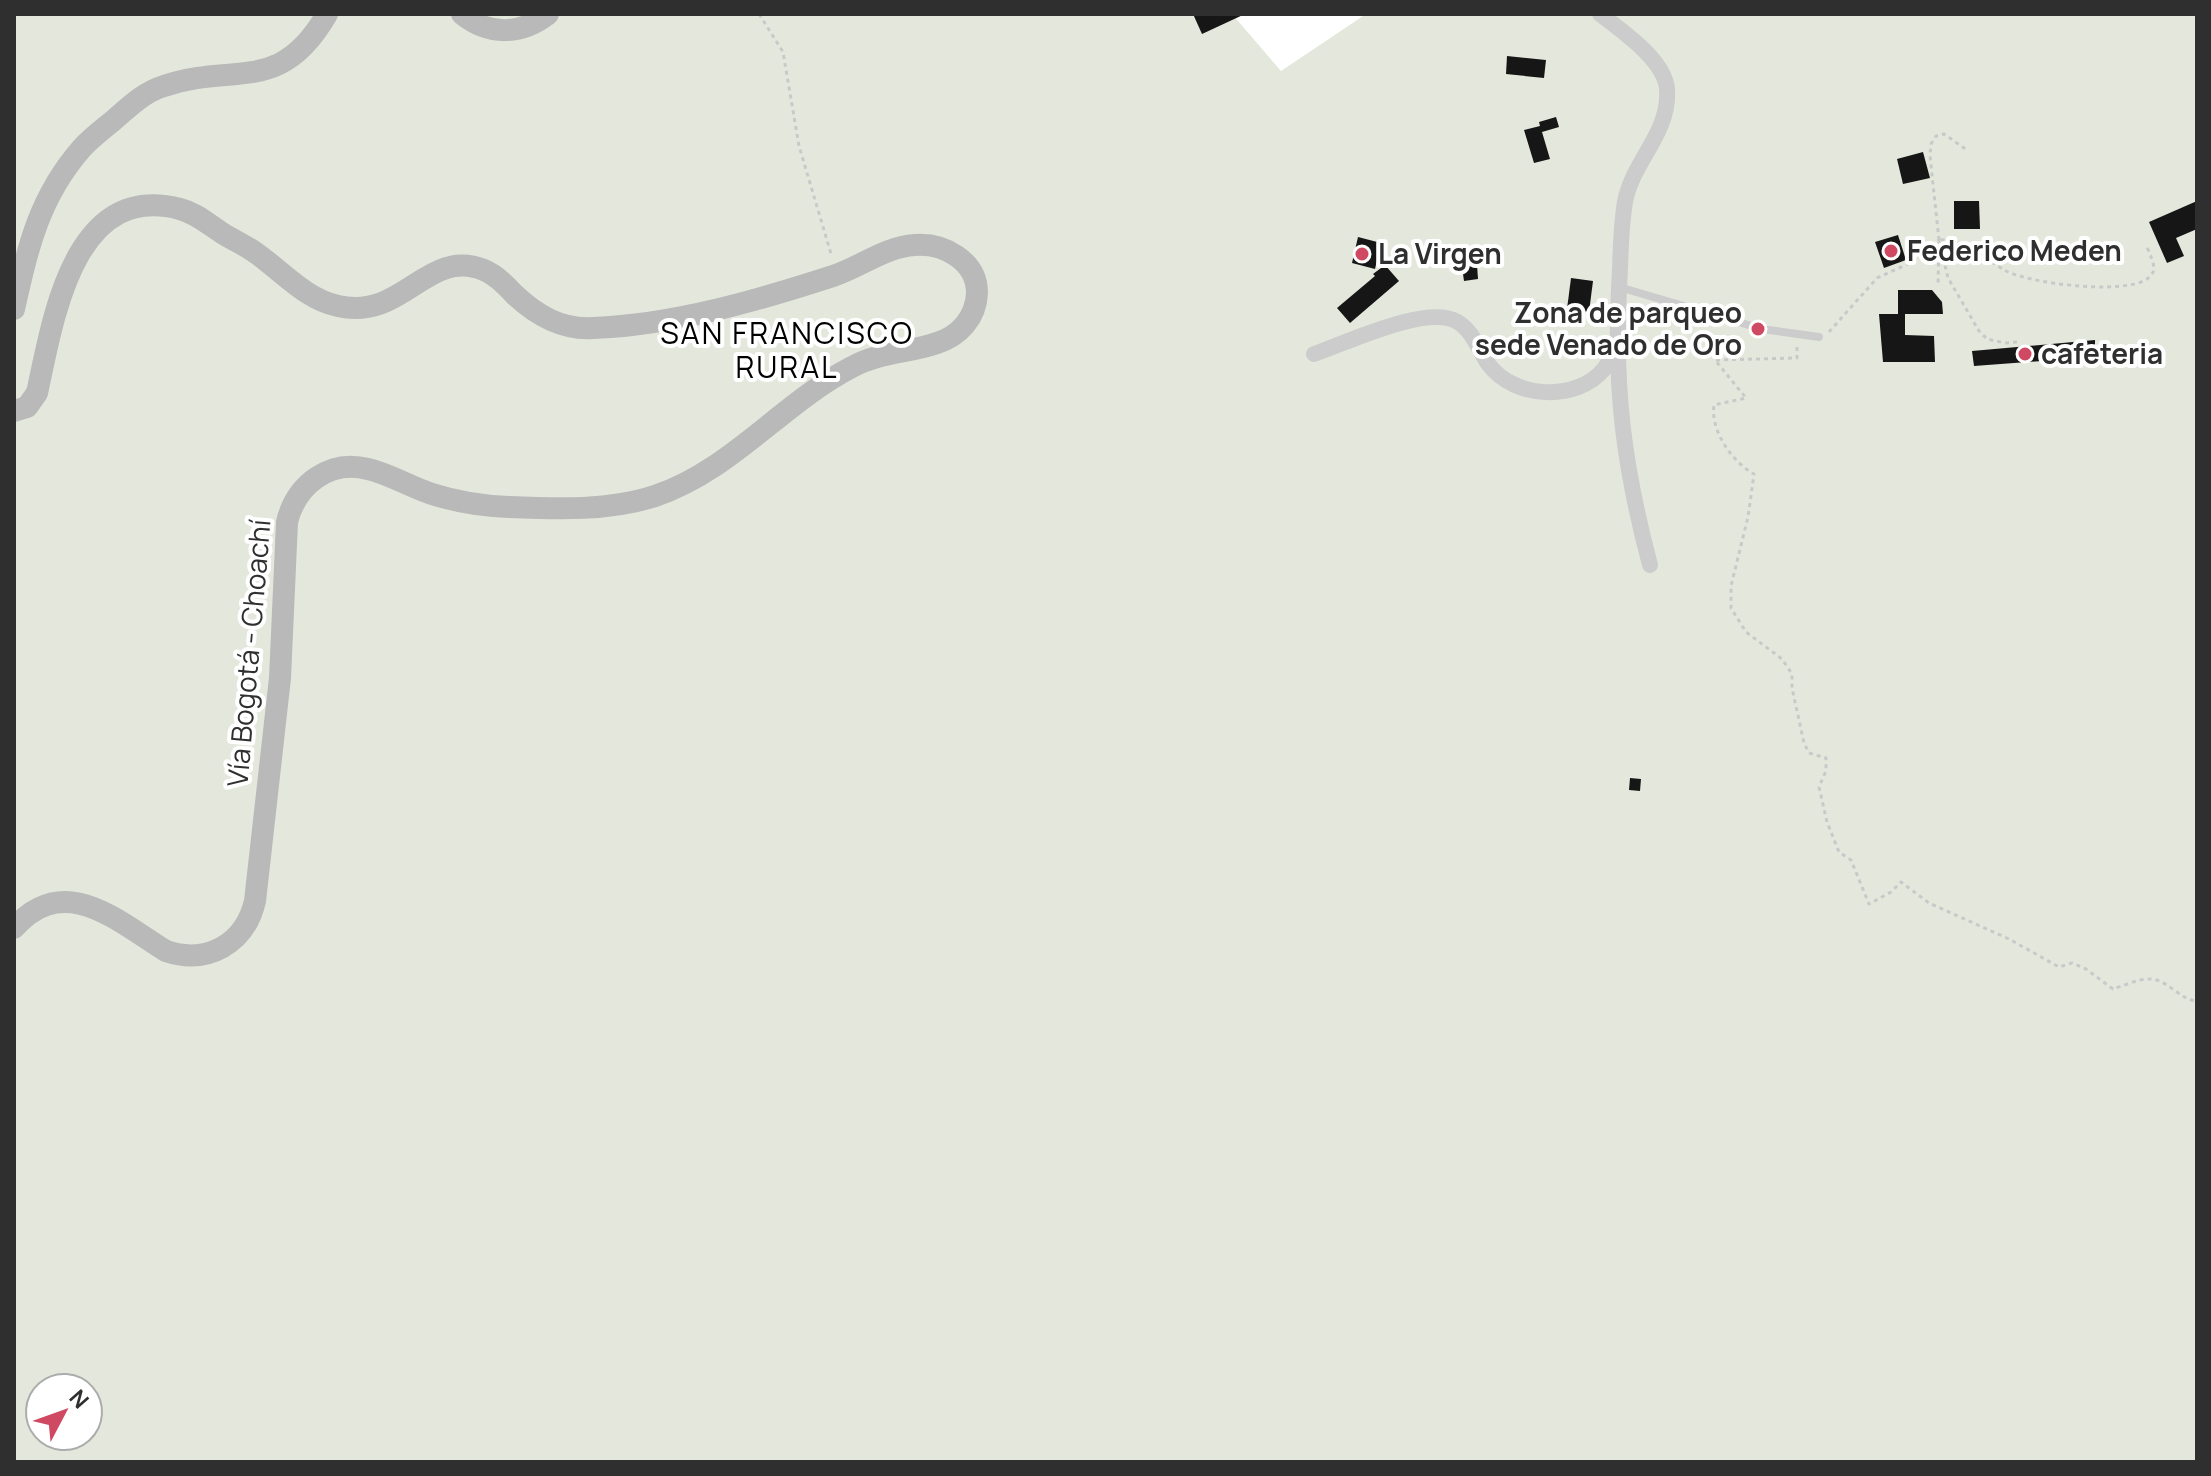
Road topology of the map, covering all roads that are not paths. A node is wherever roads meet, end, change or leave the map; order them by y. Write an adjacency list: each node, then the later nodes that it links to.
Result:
1 (327, 14): 6 (main road)
2 (462, 14): 3 (main road)
3 (548, 14)
4 (1600, 14): 5 (street)
5 (1619, 287): 7 (lane); 8 (street)
6 (14, 309)
7 (1819, 337)
8 (1617, 347): 9 (street); 11 (street)
9 (1314, 354)
10 (14, 411): 12 (main road, Vía Bogotá - Choachí)
11 (1650, 565)
12 (14, 928)

